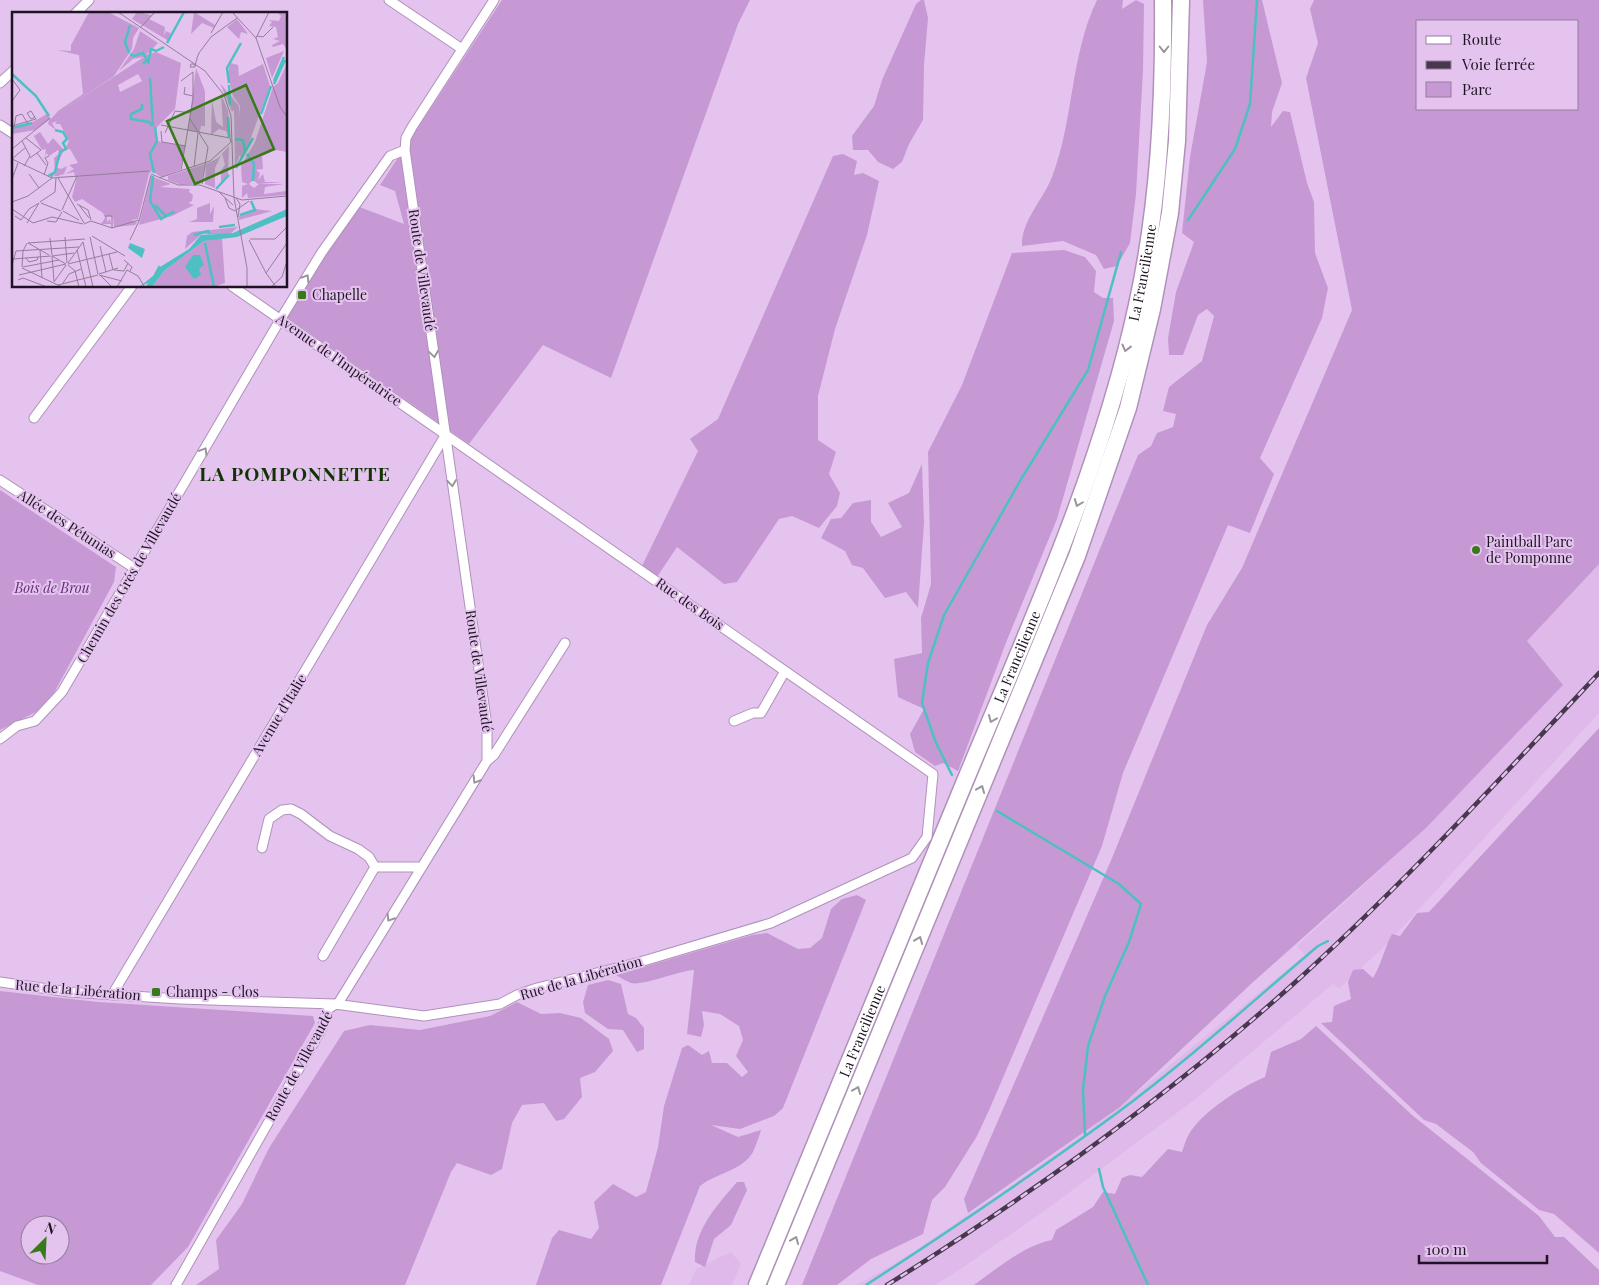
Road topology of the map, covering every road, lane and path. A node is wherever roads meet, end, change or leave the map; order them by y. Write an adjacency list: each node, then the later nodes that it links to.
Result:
1 (90, 0): 6 (street)
2 (389, 0): 7 (street)
3 (494, 0): 7 (street, Route de Villevaudé)
4 (1163, 0): 34 (highway, La Francilienne, one-way to 34)
5 (1181, 0): 35 (highway, La Francilienne, one-way to 5)
6 (77, 12)
7 (462, 49): 12 (street, Route de Villevaudé)
8 (12, 72): 9 (street)
9 (0, 83)
10 (0, 125): 11 (street)
11 (12, 133)
12 (404, 150): 15 (street, Chemin des Grés de Villevaudé, one-way to 12); 17 (street, Route de Villevaudé, one-way to 17)
13 (131, 288): 16 (street)
14 (235, 288): 15 (street, Avenue de l'Impératrice)
15 (280, 320): 17 (street, Avenue de l'Impératrice); 19 (street, Chemin des Grés de Villevaudé, one-way to 15)
16 (34, 418)
17 (446, 434): 21 (street, Rue des Bois); 24 (street, Route de Villevaudé, one-way to 24); 31 (street, Avenue d'Italie)
18 (0, 480): 19 (street, Allée des Pétunias)
19 (134, 568): 23 (street, Chemin des Grés de Villevaudé)
20 (565, 642): 24 (street)
21 (785, 671): 22 (street); 25 (street, Rue des Bois)
22 (734, 721)
23 (0, 739)
24 (487, 761): 28 (street, Route de Villevaudé, one-way to 28)
25 (927, 837): 32 (street, Rue de la Libération)
26 (262, 848): 27 (street)
27 (376, 866): 28 (street); 29 (street)
28 (422, 866): 32 (street, Route de Villevaudé, one-way to 32)
29 (323, 956)
30 (0, 982): 31 (street, Rue de la Libération)
31 (112, 995): 32 (street, Rue de la Libération)
32 (335, 1004): 33 (street, Route de Villevaudé)
33 (176, 1285)
34 (757, 1285)
35 (776, 1285)

